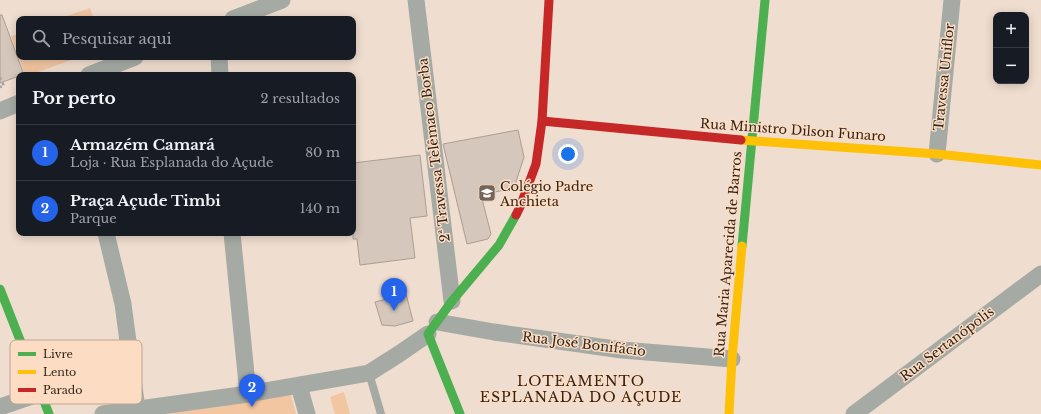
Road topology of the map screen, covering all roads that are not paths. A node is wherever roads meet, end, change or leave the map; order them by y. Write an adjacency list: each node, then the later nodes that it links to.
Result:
1 (416, 0): 21 (street, 2ª Travessa Telêmaco Borba)
2 (550, 0): 13 (street)
3 (765, 0): 14 (street, Rua Maria Aparecida de Barros)
4 (952, 0): 15 (street, Travessa Uniflor)
5 (276, 1): 6 (street)
6 (240, 16)
7 (127, 60): 9 (street)
8 (219, 60): 10 (street)
9 (97, 72)
10 (220, 72)
11 (16, 104): 12 (street)
12 (0, 111)
13 (542, 121): 14 (street, Rua Ministro Dilson Funaro); 21 (street)
14 (752, 140): 15 (street, Rua Ministro Dilson Funaro); 25 (street, Rua Maria Aparecida de Barros)
15 (936, 154): 16 (street, Rua Ministro Dilson Funaro)
16 (1041, 164)
17 (107, 236): 24 (street)
18 (232, 236): 28 (street)
19 (1041, 274): 40 (street, Rua Sertanópolis)
20 (0, 289): 23 (street)
21 (452, 300): 22 (street)
22 (432, 328): 25 (street, Rua José Bonifácio); 26 (street); 38 (street)
23 (20, 340)
24 (128, 340)
25 (732, 359): 39 (street, Rua Maria Aparecida de Barros)
26 (369, 372): 27 (street); 37 (lane)
27 (299, 386): 28 (street); 36 (street)
28 (248, 394): 33 (street)
29 (10, 404): 32 (street)
30 (45, 404): 34 (street)
31 (136, 404): 33 (street)
32 (0, 407)
33 (137, 409): 35 (street)
34 (49, 414)
35 (103, 414)
36 (307, 414)
37 (381, 414)
38 (460, 414)
39 (728, 414)
40 (854, 414)

